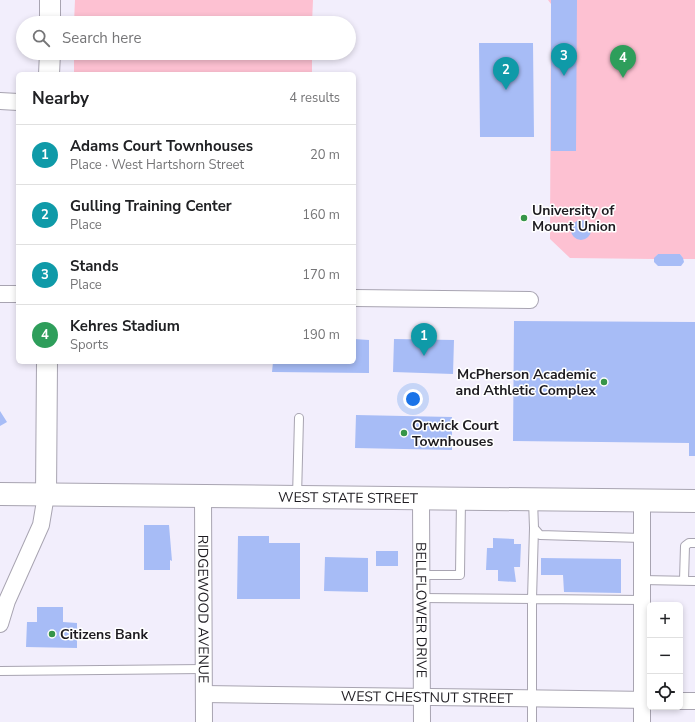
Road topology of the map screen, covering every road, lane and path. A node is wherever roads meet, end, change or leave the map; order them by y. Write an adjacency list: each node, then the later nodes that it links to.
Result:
1 (50, 0): 2 (street)
2 (50, 16)
3 (50, 60): 4 (street)
4 (49, 72)
5 (0, 101): 6 (street)
6 (16, 102)
7 (0, 294): 8 (street)
8 (16, 294)
9 (356, 298): 10 (street)
10 (530, 300)
11 (47, 364): 14 (street)
12 (299, 418): 16 (lane)
13 (0, 494): 14 (highway, WEST STATE STREET)
14 (46, 495): 15 (highway, WEST STATE STREET); 32 (street)
15 (203, 496): 16 (highway, WEST STATE STREET); 34 (street, RIDGEWOOD AVENUE)
16 (297, 497): 17 (highway, WEST STATE STREET)
17 (421, 498): 18 (highway, WEST STATE STREET); 25 (street, BELLFLOWER DRIVE)
18 (461, 499): 19 (highway, WEST STATE STREET); 25 (lane)
19 (533, 500): 20 (highway, WEST STATE STREET); 22 (lane)
20 (642, 500): 21 (highway, WEST STATE STREET); 23 (street)
21 (695, 501)
22 (534, 528): 23 (lane); 30 (lane)
23 (642, 538): 26 (street)
24 (695, 543): 27 (lane)
25 (421, 575): 29 (street, BELLFLOWER DRIVE)
26 (642, 580): 27 (lane); 31 (street)
27 (684, 580): 28 (lane)
28 (695, 580)
29 (421, 598): 30 (lane); 37 (street, BELLFLOWER DRIVE)
30 (532, 599): 31 (lane); 38 (lane)
31 (642, 600): 39 (street)
32 (4, 601): 33 (street)
33 (0, 624)
34 (204, 670): 35 (lane); 36 (street, RIDGEWOOD AVENUE)
35 (0, 671)
36 (204, 694): 37 (street, WEST CHESTNUT STREET); 42 (street, RIDGEWOOD AVENUE)
37 (422, 697): 38 (street, WEST CHESTNUT STREET); 43 (street, BELLFLOWER DRIVE)
38 (532, 699): 39 (street, WEST CHESTNUT STREET); 44 (lane)
39 (646, 700): 45 (street)
40 (683, 701): 41 (street)
41 (695, 701)
42 (204, 722)
43 (422, 722)
44 (532, 722)
45 (642, 722)

